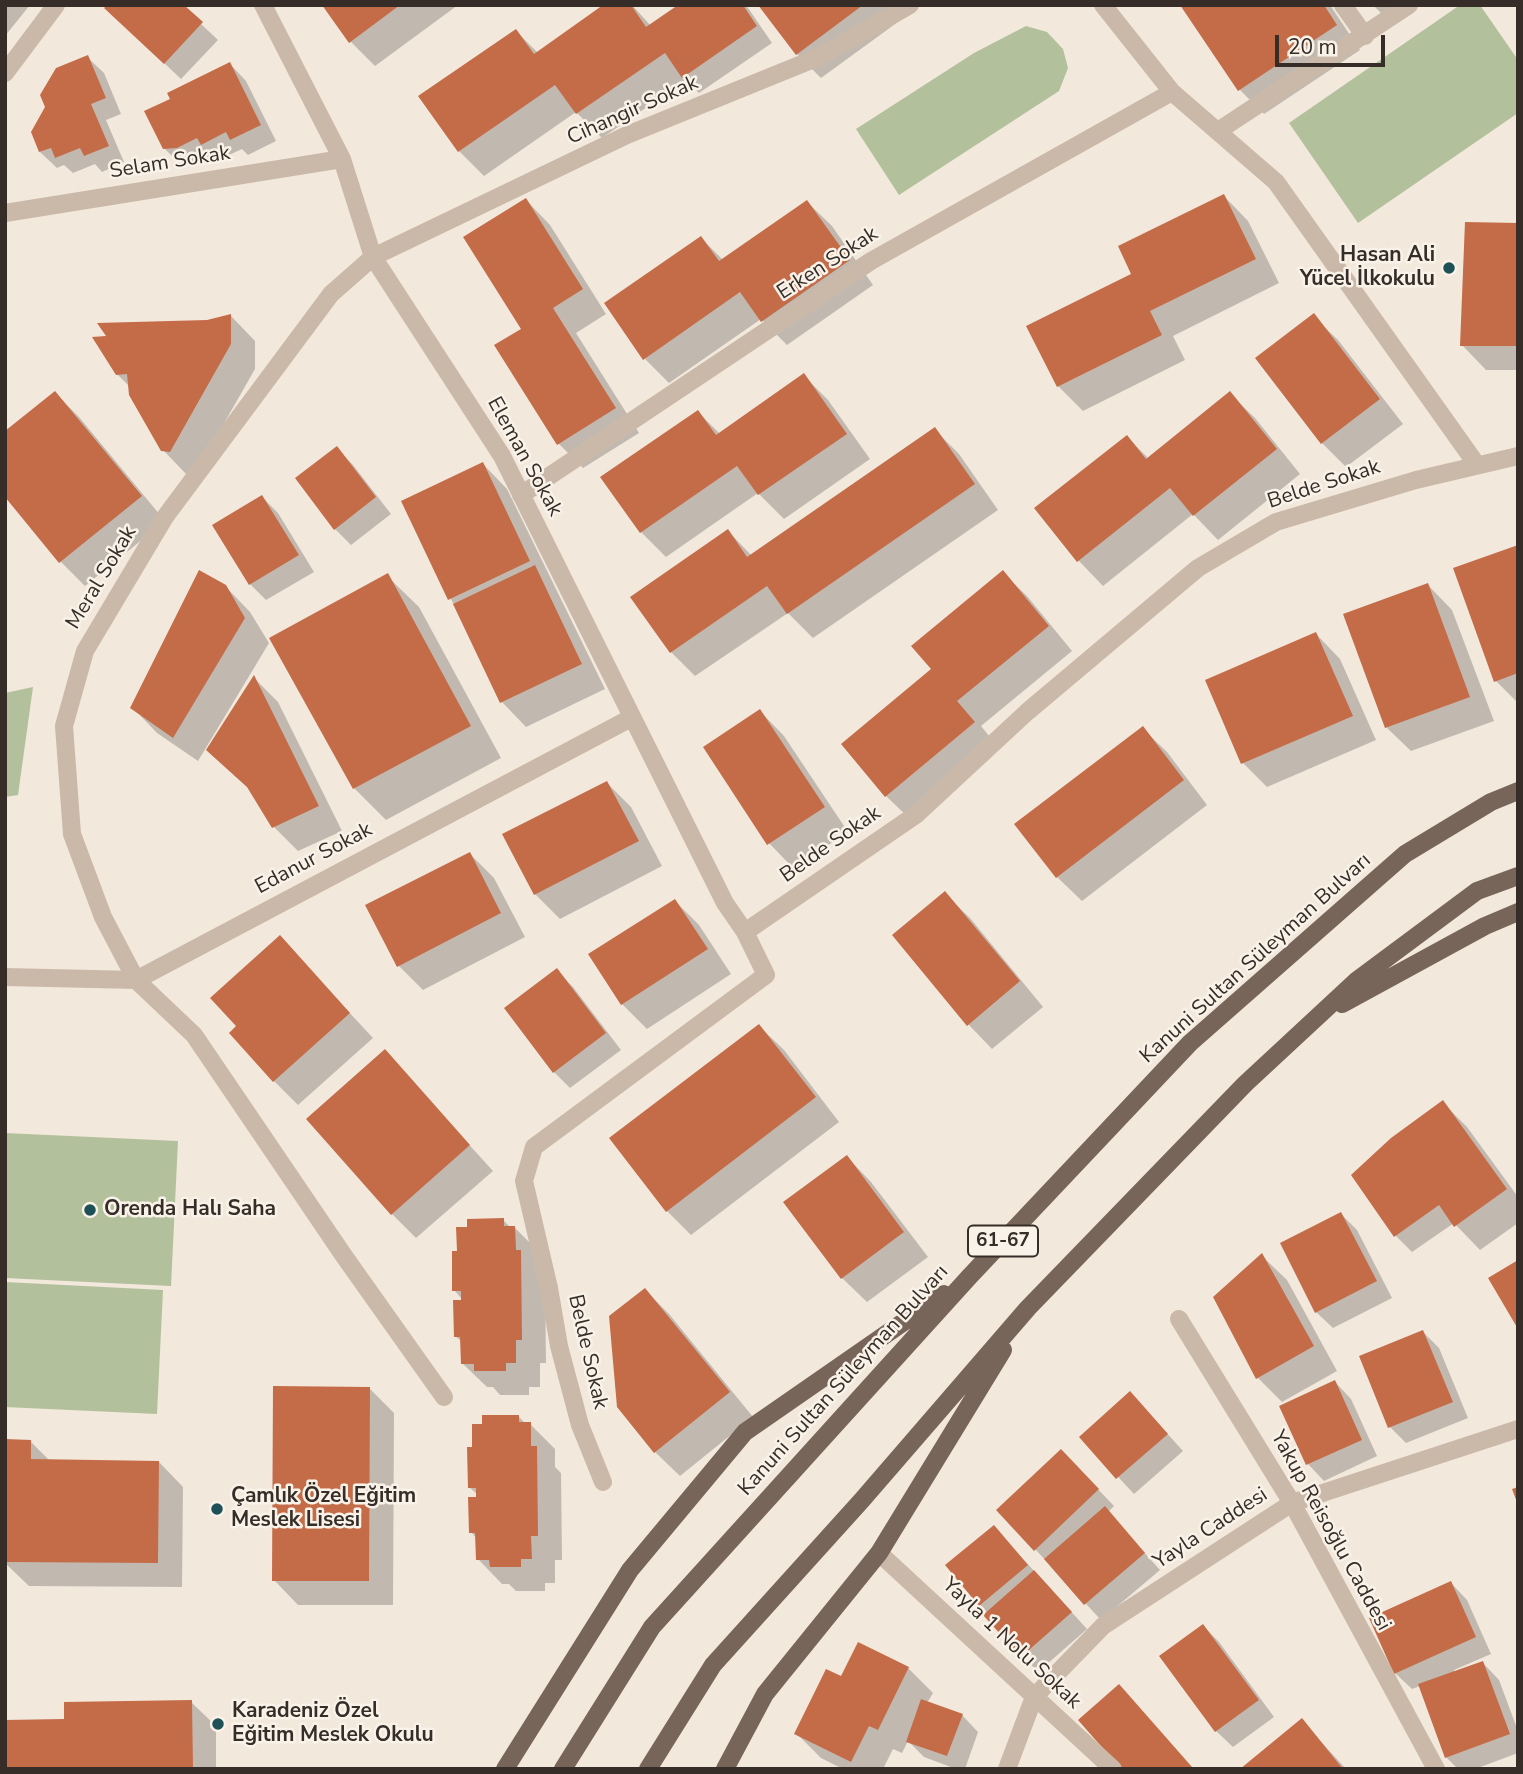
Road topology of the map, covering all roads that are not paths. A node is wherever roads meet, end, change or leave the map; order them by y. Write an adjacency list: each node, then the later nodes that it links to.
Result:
1 (56, 5): 8 (street)
2 (263, 5): 11 (street, Eleman Sokak)
3 (910, 5): 13 (street, Cihangir Sokak)
4 (1103, 5): 9 (street)
5 (1343, 5): 7 (street)
6 (1409, 5): 7 (street)
7 (1365, 36): 10 (street)
8 (5, 73)
9 (1172, 92): 10 (street); 16 (street, Erken Sokak)
10 (1218, 131): 15 (street)
11 (342, 159): 12 (street, Selam Sokak); 13 (street, Eleman Sokak)
12 (5, 213)
13 (373, 257): 16 (street, Eleman Sokak); 23 (street, Meral Sokak)
14 (1518, 456): 15 (street, Belde Sokak)
15 (1477, 465): 21 (street, Belde Sokak)
16 (522, 495): 17 (street, Eleman Sokak)
17 (631, 718): 21 (street, Eleman Sokak); 23 (street, Edanur Sokak)
18 (1518, 791): 25 (main road, Kanuni Sultan Süleyman Bulvarı / 61-67)
19 (1518, 876): 24 (main road, 61-67)
20 (1518, 912): 24 (main road, 61-67)
21 (745, 932): 30 (street, Belde Sokak)
22 (5, 977): 23 (street, Edanur Sokak)
23 (136, 980): 28 (street, Meral Sokak)
24 (1317, 1017): 26 (main road, 61-67)
25 (970, 1276): 34 (main road, 61-67); 35 (main road, Kanuni Sultan Süleyman Bulvarı / 61-67)
26 (1028, 1308): 32 (main road, 61-67); 36 (main road, 61-67)
27 (1179, 1320): 31 (street, Yakup Reisoğlu Caddesi)
28 (444, 1397)
29 (1518, 1429): 31 (street, Yayla Caddesi)
30 (603, 1482)
31 (1292, 1503): 33 (street, Yayla Caddesi); 40 (street, Yakup Reisoğlu Caddesi)
32 (879, 1553): 33 (street, Yayla 1 Nolu Sokak); 37 (main road, 61-67)
33 (1034, 1697): 38 (street, Yayla Caddesi); 39 (street, Yayla 1 Nolu Sokak)
34 (505, 1769)
35 (563, 1769)
36 (648, 1769)
37 (724, 1769)
38 (1007, 1769)
39 (1113, 1769)
40 (1436, 1769)

